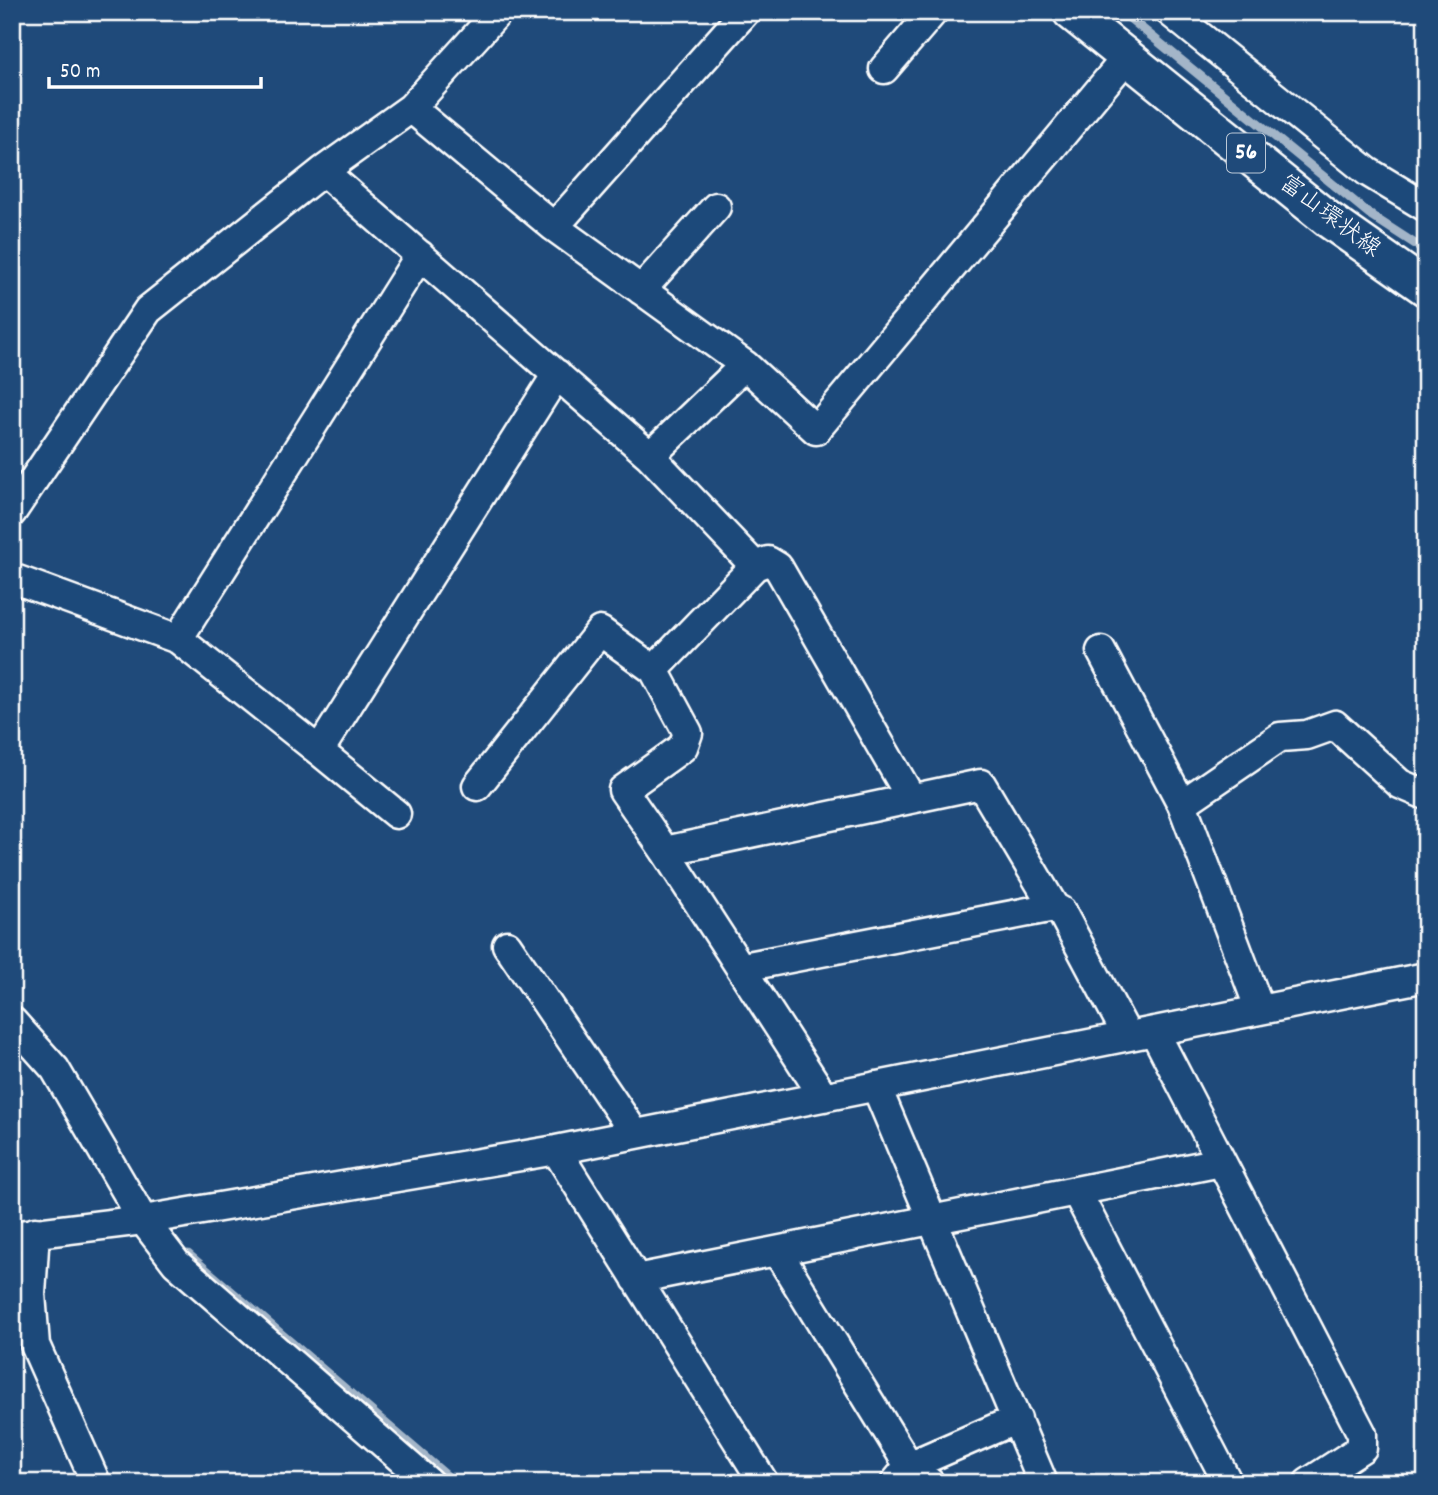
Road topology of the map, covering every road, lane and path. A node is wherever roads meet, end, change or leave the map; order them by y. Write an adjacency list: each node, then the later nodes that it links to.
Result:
1 (498, 12): 8 (street)
2 (745, 12): 12 (street)
3 (933, 12): 7 (street)
4 (1071, 12): 6 (main road, 富山環状線 / 56)
5 (1170, 12): 11 (street)
6 (1127, 57): 14 (main road, 富山環状線 / 56); 16 (street)
7 (884, 68)
8 (411, 108): 9 (street); 12 (street)
9 (323, 171): 13 (street); 19 (street)
10 (716, 206): 15 (street)
11 (1426, 207)
12 (554, 227): 15 (street)
13 (420, 255): 17 (street); 22 (street)
14 (1426, 288)
15 (641, 290): 16 (street)
16 (745, 365): 18 (street)
17 (557, 374): 18 (street); 25 (street)
18 (650, 456): 20 (street)
19 (12, 512)
20 (755, 566): 24 (street); 28 (street)
21 (12, 578): 22 (street)
22 (178, 639): 25 (street)
23 (1101, 652): 29 (street)
24 (654, 670): 26 (street); 31 (street)
25 (318, 751): 30 (street)
26 (477, 786)
27 (1426, 795): 29 (street)
28 (911, 798): 31 (street); 32 (street)
29 (1182, 804): 36 (street)
30 (396, 814)
31 (665, 850): 34 (street)
32 (1054, 907): 34 (street); 38 (street)
33 (508, 944): 41 (street)
34 (743, 967): 40 (street)
35 (1426, 977): 36 (street)
36 (1260, 1010): 38 (street)
37 (12, 1021): 46 (street)
38 (1141, 1033): 39 (street); 43 (street)
39 (876, 1086): 40 (street); 45 (street)
40 (824, 1097): 41 (street)
41 (635, 1134): 42 (street)
42 (556, 1150): 46 (street); 49 (street)
43 (1221, 1162): 44 (street); 59 (street)
44 (1076, 1191): 45 (street); 58 (street)
45 (932, 1219): 48 (street); 52 (street)
46 (143, 1220): 47 (street); 55 (street)
47 (24, 1234): 51 (street)
48 (777, 1251): 49 (street); 53 (street)
49 (636, 1279): 56 (street)
50 (12, 1321): 51 (street)
51 (35, 1345): 54 (street)
52 (1017, 1419): 53 (street); 57 (street)
53 (911, 1477)
54 (96, 1483)
55 (429, 1483)
56 (764, 1483)
57 (1043, 1483)
58 (1228, 1483)
59 (1308, 1483)

